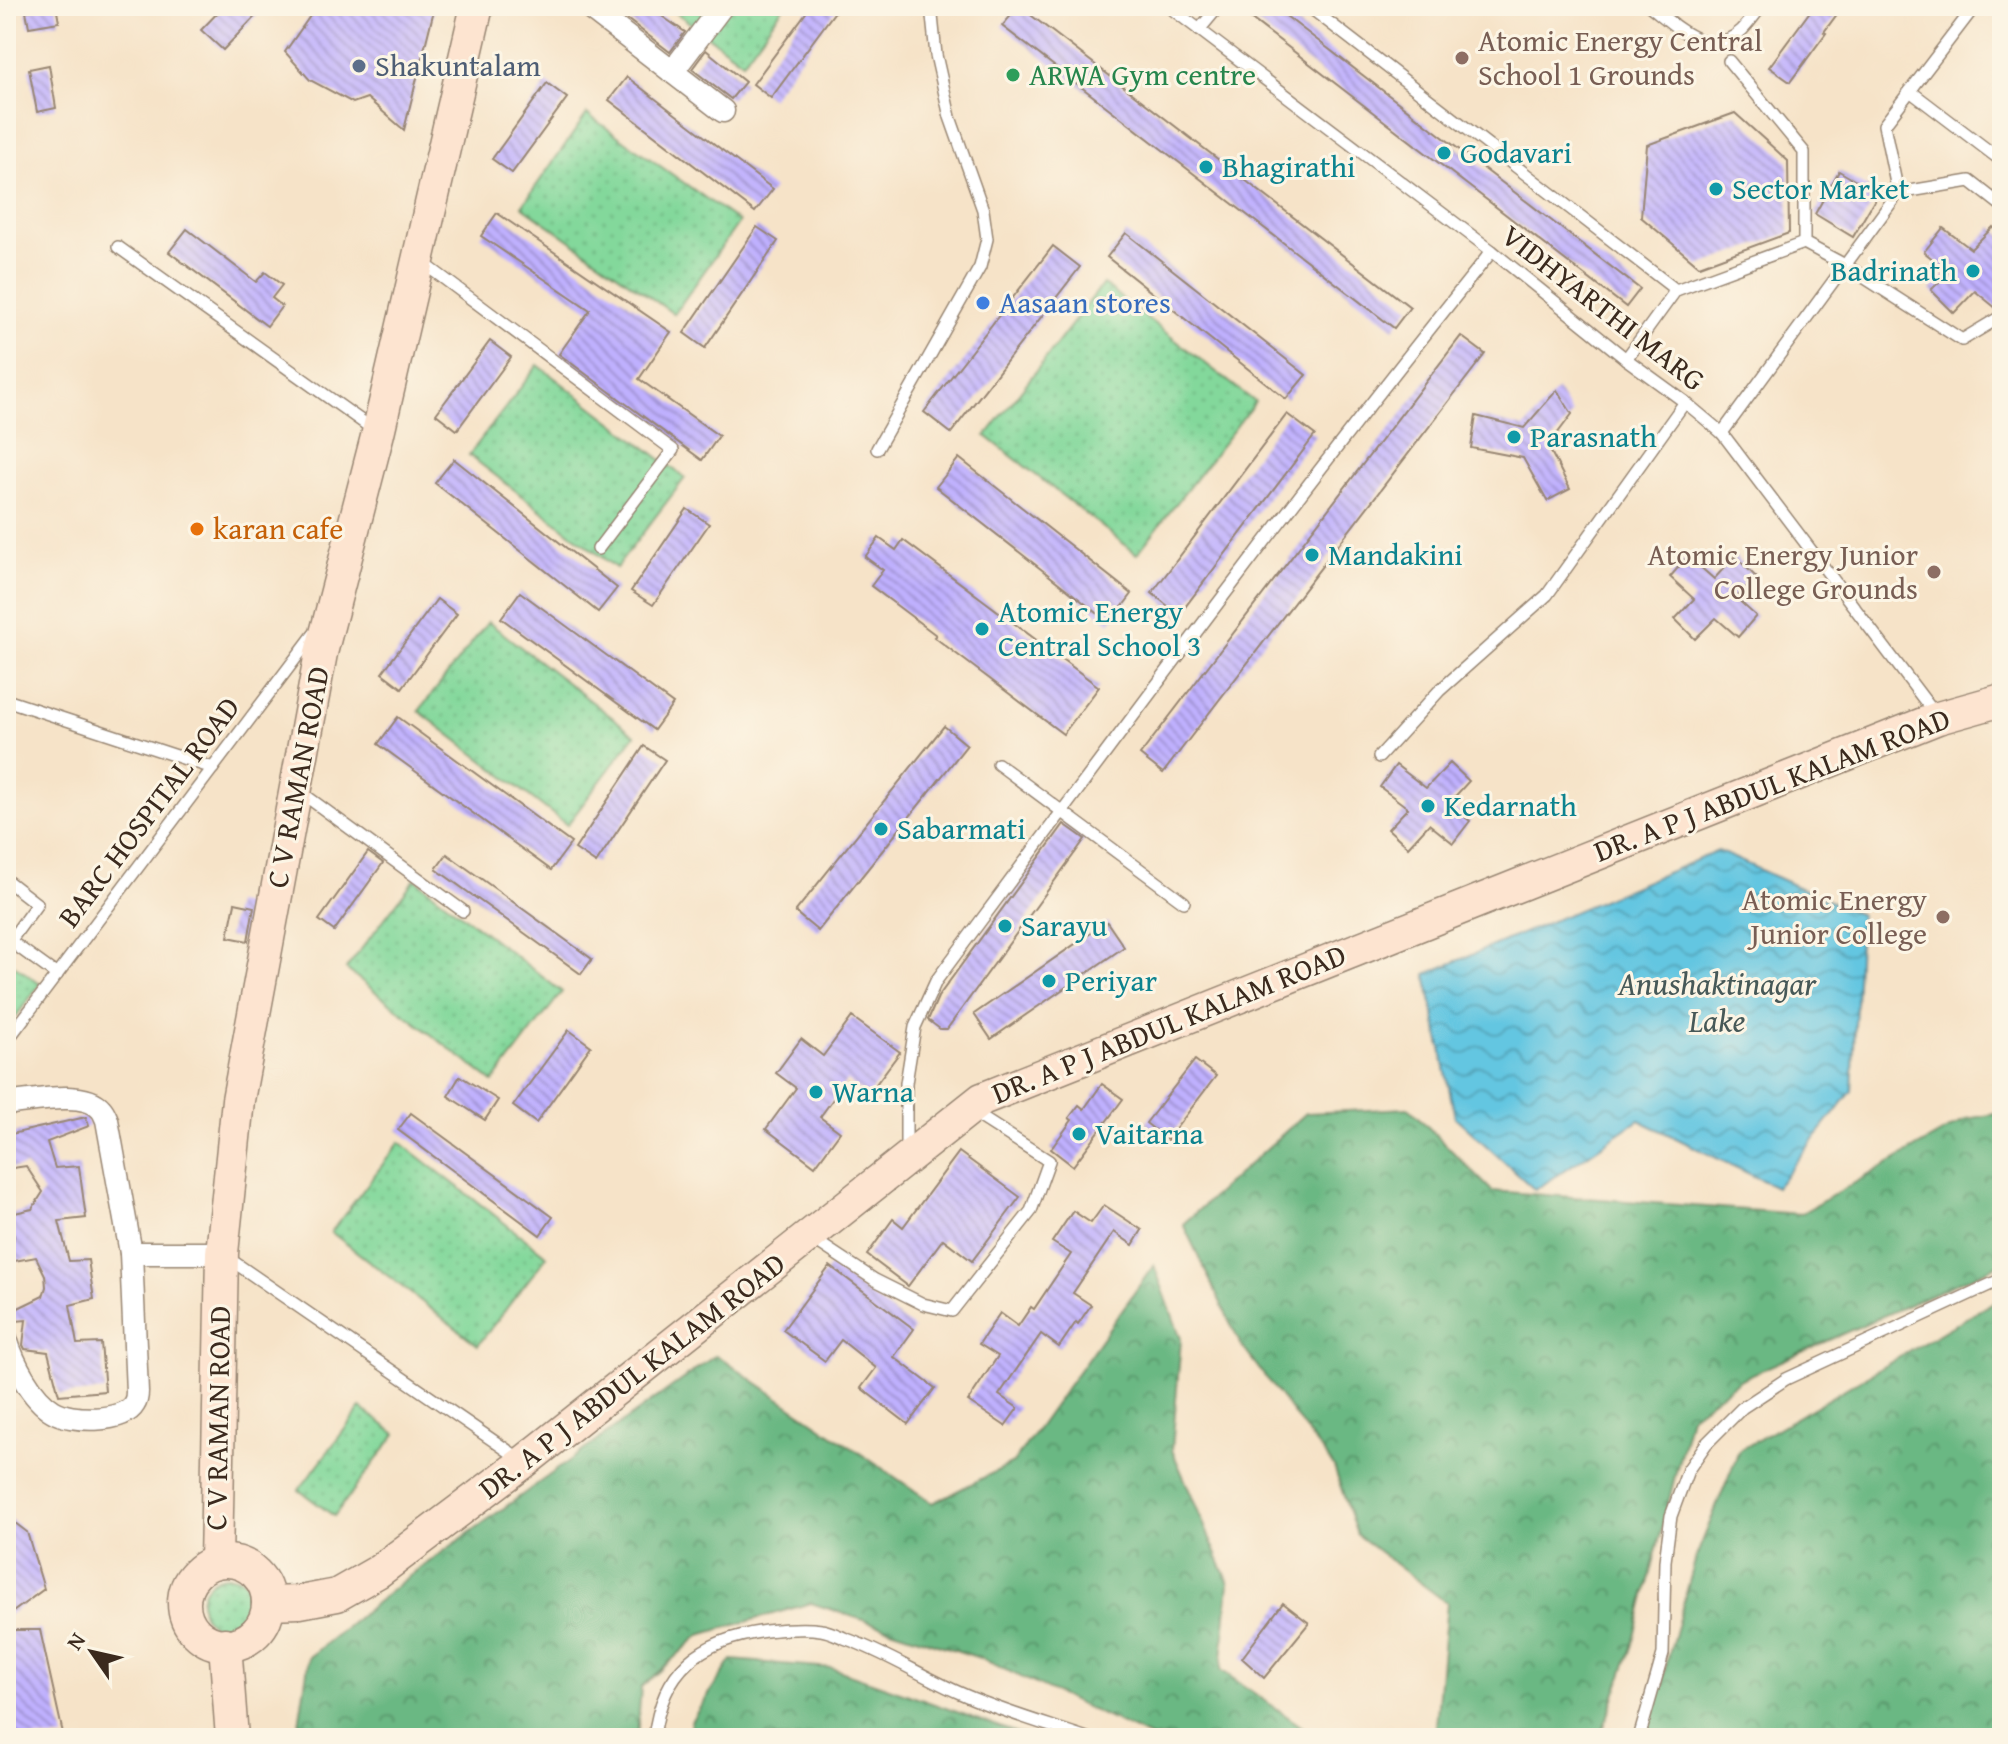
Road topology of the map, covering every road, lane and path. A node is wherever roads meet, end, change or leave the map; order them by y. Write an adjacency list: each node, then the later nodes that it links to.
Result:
1 (477, 6): 22 (street, C V RAMAN ROAD)
2 (587, 6): 13 (street)
3 (722, 6): 13 (street)
4 (931, 6): 30 (lane)
5 (1168, 6): 11 (lane, VIDHYARTHI MARG)
6 (1219, 6): 11 (lane)
7 (1308, 6): 24 (lane)
8 (1650, 6): 9 (lane)
9 (1762, 6)
10 (1975, 6): 14 (lane)
11 (1199, 30): 21 (lane, VIDHYARTHI MARG)
12 (1729, 61): 19 (lane)
13 (672, 72): 15 (street)
14 (1910, 91): 16 (lane); 17 (lane)
15 (723, 111)
16 (2002, 161)
17 (1898, 193): 18 (lane); 23 (lane)
18 (2002, 206)
19 (1804, 243): 23 (lane); 24 (lane)
20 (118, 247): 28 (lane)
21 (1492, 251): 26 (lane, VIDHYARTHI MARG); 40 (lane)
22 (418, 259): 28 (street, C V RAMAN ROAD); 31 (lane)
23 (1845, 265): 25 (lane); 29 (lane)
24 (1676, 290): 26 (lane)
25 (2002, 316)
26 (1626, 359): 27 (lane, VIDHYARTHI MARG)
27 (1685, 402): 29 (lane, VIDHYARTHI MARG); 36 (lane)
28 (378, 433): 32 (street, C V RAMAN ROAD)
29 (1722, 433): 35 (lane, VIDHYARTHI MARG)
30 (877, 449)
31 (598, 549)
32 (331, 612): 38 (lane, BARC HOSPITAL ROAD); 39 (street, C V RAMAN ROAD)
33 (6, 700): 38 (lane)
34 (2002, 700): 35 (street, DR. A P J ABDUL KALAM ROAD)
35 (1938, 718): 48 (street, DR. A P J ABDUL KALAM ROAD)
36 (1379, 757)
37 (998, 764): 40 (lane)
38 (213, 768): 45 (lane, BARC HOSPITAL ROAD)
39 (296, 789): 43 (lane); 52 (street, C V RAMAN ROAD)
40 (1062, 812): 42 (lane); 49 (lane)
41 (6, 880): 44 (lane)
42 (1184, 902)
43 (463, 911)
44 (8, 939): 45 (lane)
45 (57, 975): 46 (lane, BARC HOSPITAL ROAD)
46 (6, 1042)
47 (6, 1106): 51 (street)
48 (969, 1109): 49 (street, DR. A P J ABDUL KALAM ROAD); 50 (lane)
49 (906, 1160): 50 (street, DR. A P J ABDUL KALAM ROAD)
50 (809, 1237): 55 (street, DR. A P J ABDUL KALAM ROAD)
51 (131, 1253): 52 (street); 54 (street)
52 (222, 1253): 55 (lane); 56 (street, C V RAMAN ROAD)
53 (2002, 1279): 62 (lane)
54 (6, 1339)
55 (524, 1462): 57 (street, DR. A P J ABDUL KALAM ROAD)
56 (216, 1562): 57 (street); 58 (street)
57 (268, 1603): 58 (street)
58 (225, 1644): 59 (street)
59 (232, 1738)
60 (654, 1738): 61 (lane)
61 (1087, 1738)
62 (1639, 1738)

